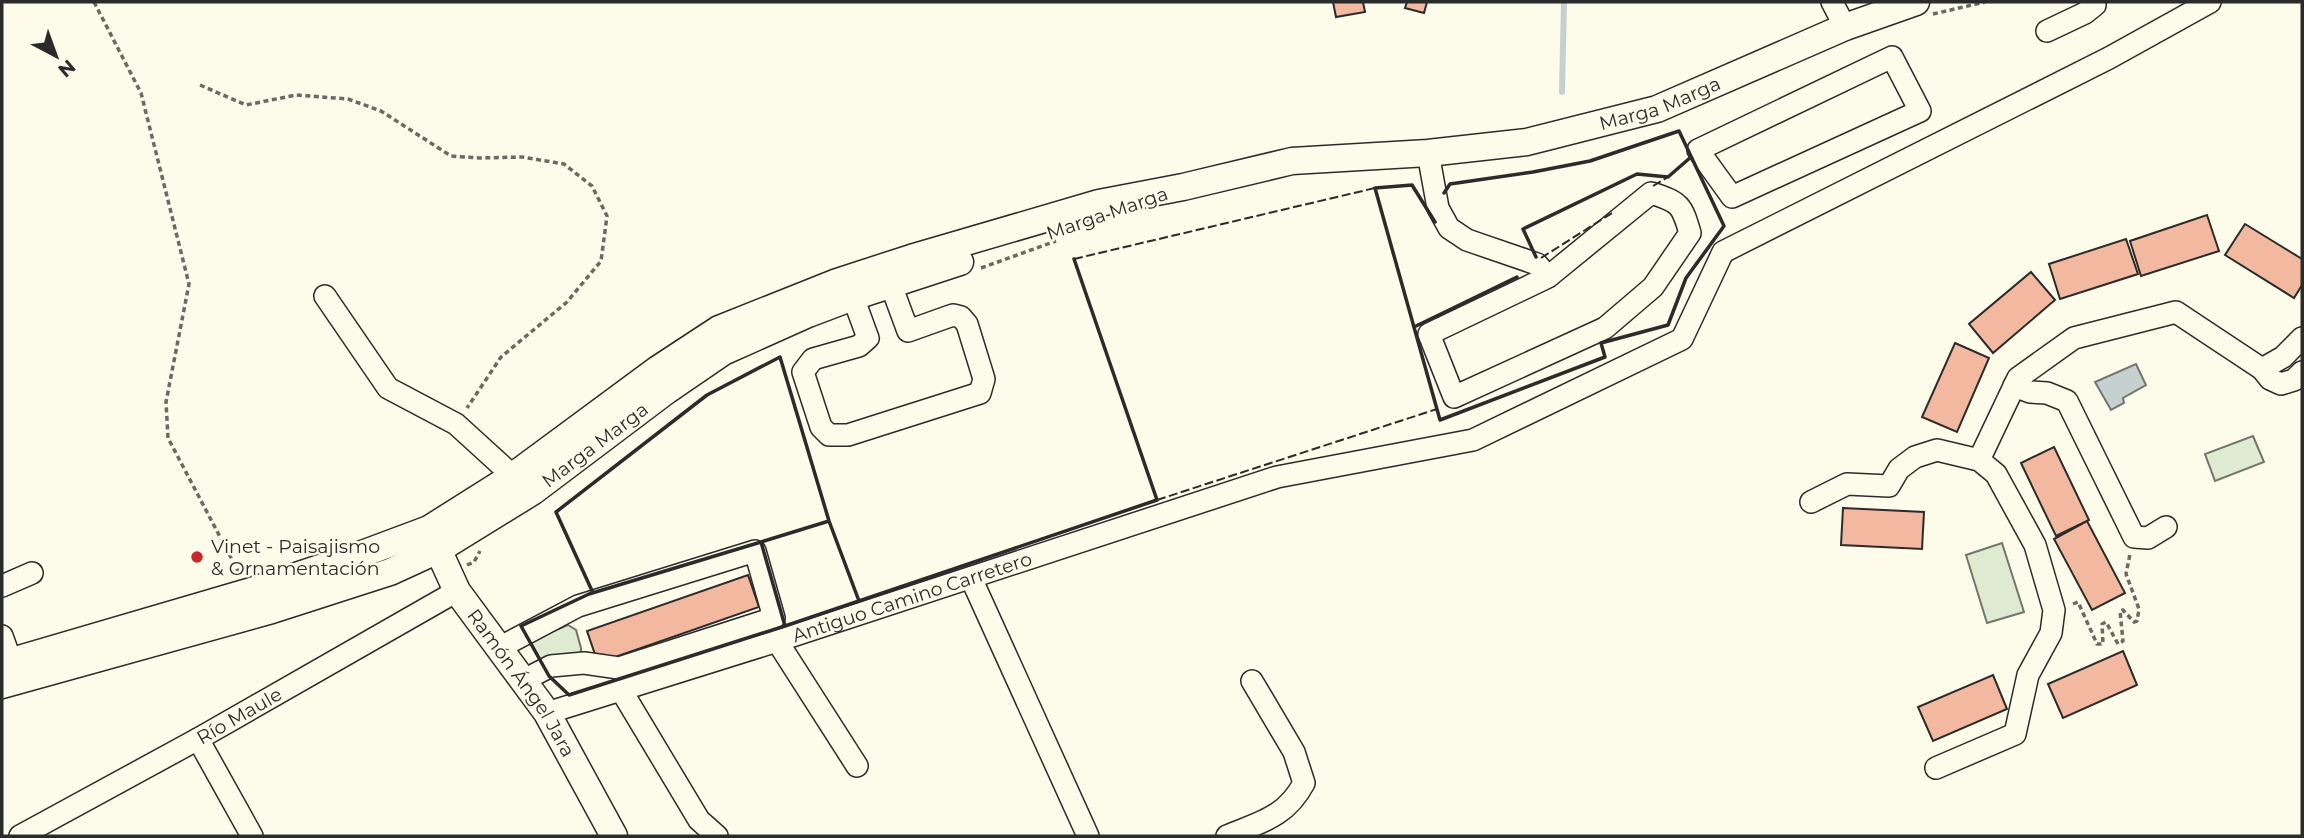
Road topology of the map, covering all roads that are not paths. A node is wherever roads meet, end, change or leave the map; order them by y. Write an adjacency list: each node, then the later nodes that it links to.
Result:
1 (1832, 2): 5 (street)
2 (1916, 2): 5 (main road, Marga Marga)
3 (2095, 2): 6 (street)
4 (2210, 2): 26 (street, Antiguo Camino Carretero)
5 (1845, 27): 8 (main road, Marga Marga)
6 (2048, 32)
7 (1698, 150): 7 (street)
8 (1428, 153): 9 (main road, Marga Marga); 10 (street)
9 (1183, 187): 11 (main road, Marga Marga); 21 (main road, Marga Marga)
10 (1548, 277): 10 (street)
11 (891, 285): 13 (main road, Marga Marga); 13 (street)
12 (325, 296): 21 (street)
13 (853, 296): 24 (main road, Marga Marga)
14 (2302, 338): 16 (street)
15 (2034, 366): 16 (street); 18 (street); 19 (street)
16 (2262, 369): 17 (street)
17 (2302, 372)
18 (2014, 386): 19 (street); 20 (street)
19 (2047, 393): 23 (street)
20 (1979, 460): 22 (street); 39 (street)
21 (513, 476): 24 (main road, Marga Marga)
22 (1811, 502)
23 (2166, 527)
24 (433, 539): 28 (main road, Ramón Ángel Jara); 32 (main road, Marga Marga); 32 (main road, Marga Marga)
25 (32, 573): 27 (street)
26 (971, 578): 30 (street, Antiguo Camino Carretero); 44 (street)
27 (2, 586)
28 (457, 591): 31 (main road, Ramón Ángel Jara); 37 (street, Río Maule)
29 (2, 636): 32 (street)
30 (777, 641): 35 (street, Antiguo Camino Carretero); 38 (street)
31 (499, 648): 33 (main road, Ramón Ángel Jara); 33 (street)
32 (5, 670)
33 (524, 680): 36 (main road, Ramón Ángel Jara)
34 (1252, 681): 45 (street)
35 (621, 690): 36 (street, Antiguo Camino Carretero); 43 (street)
36 (547, 713): 42 (main road, Ramón Ángel Jara)
37 (198, 739): 40 (street, Río Maule); 41 (street)
38 (857, 766)
39 (1936, 768)
40 (20, 836)
41 (252, 836)
42 (614, 836)
43 (717, 836)
44 (1088, 836)
45 (1227, 836)

